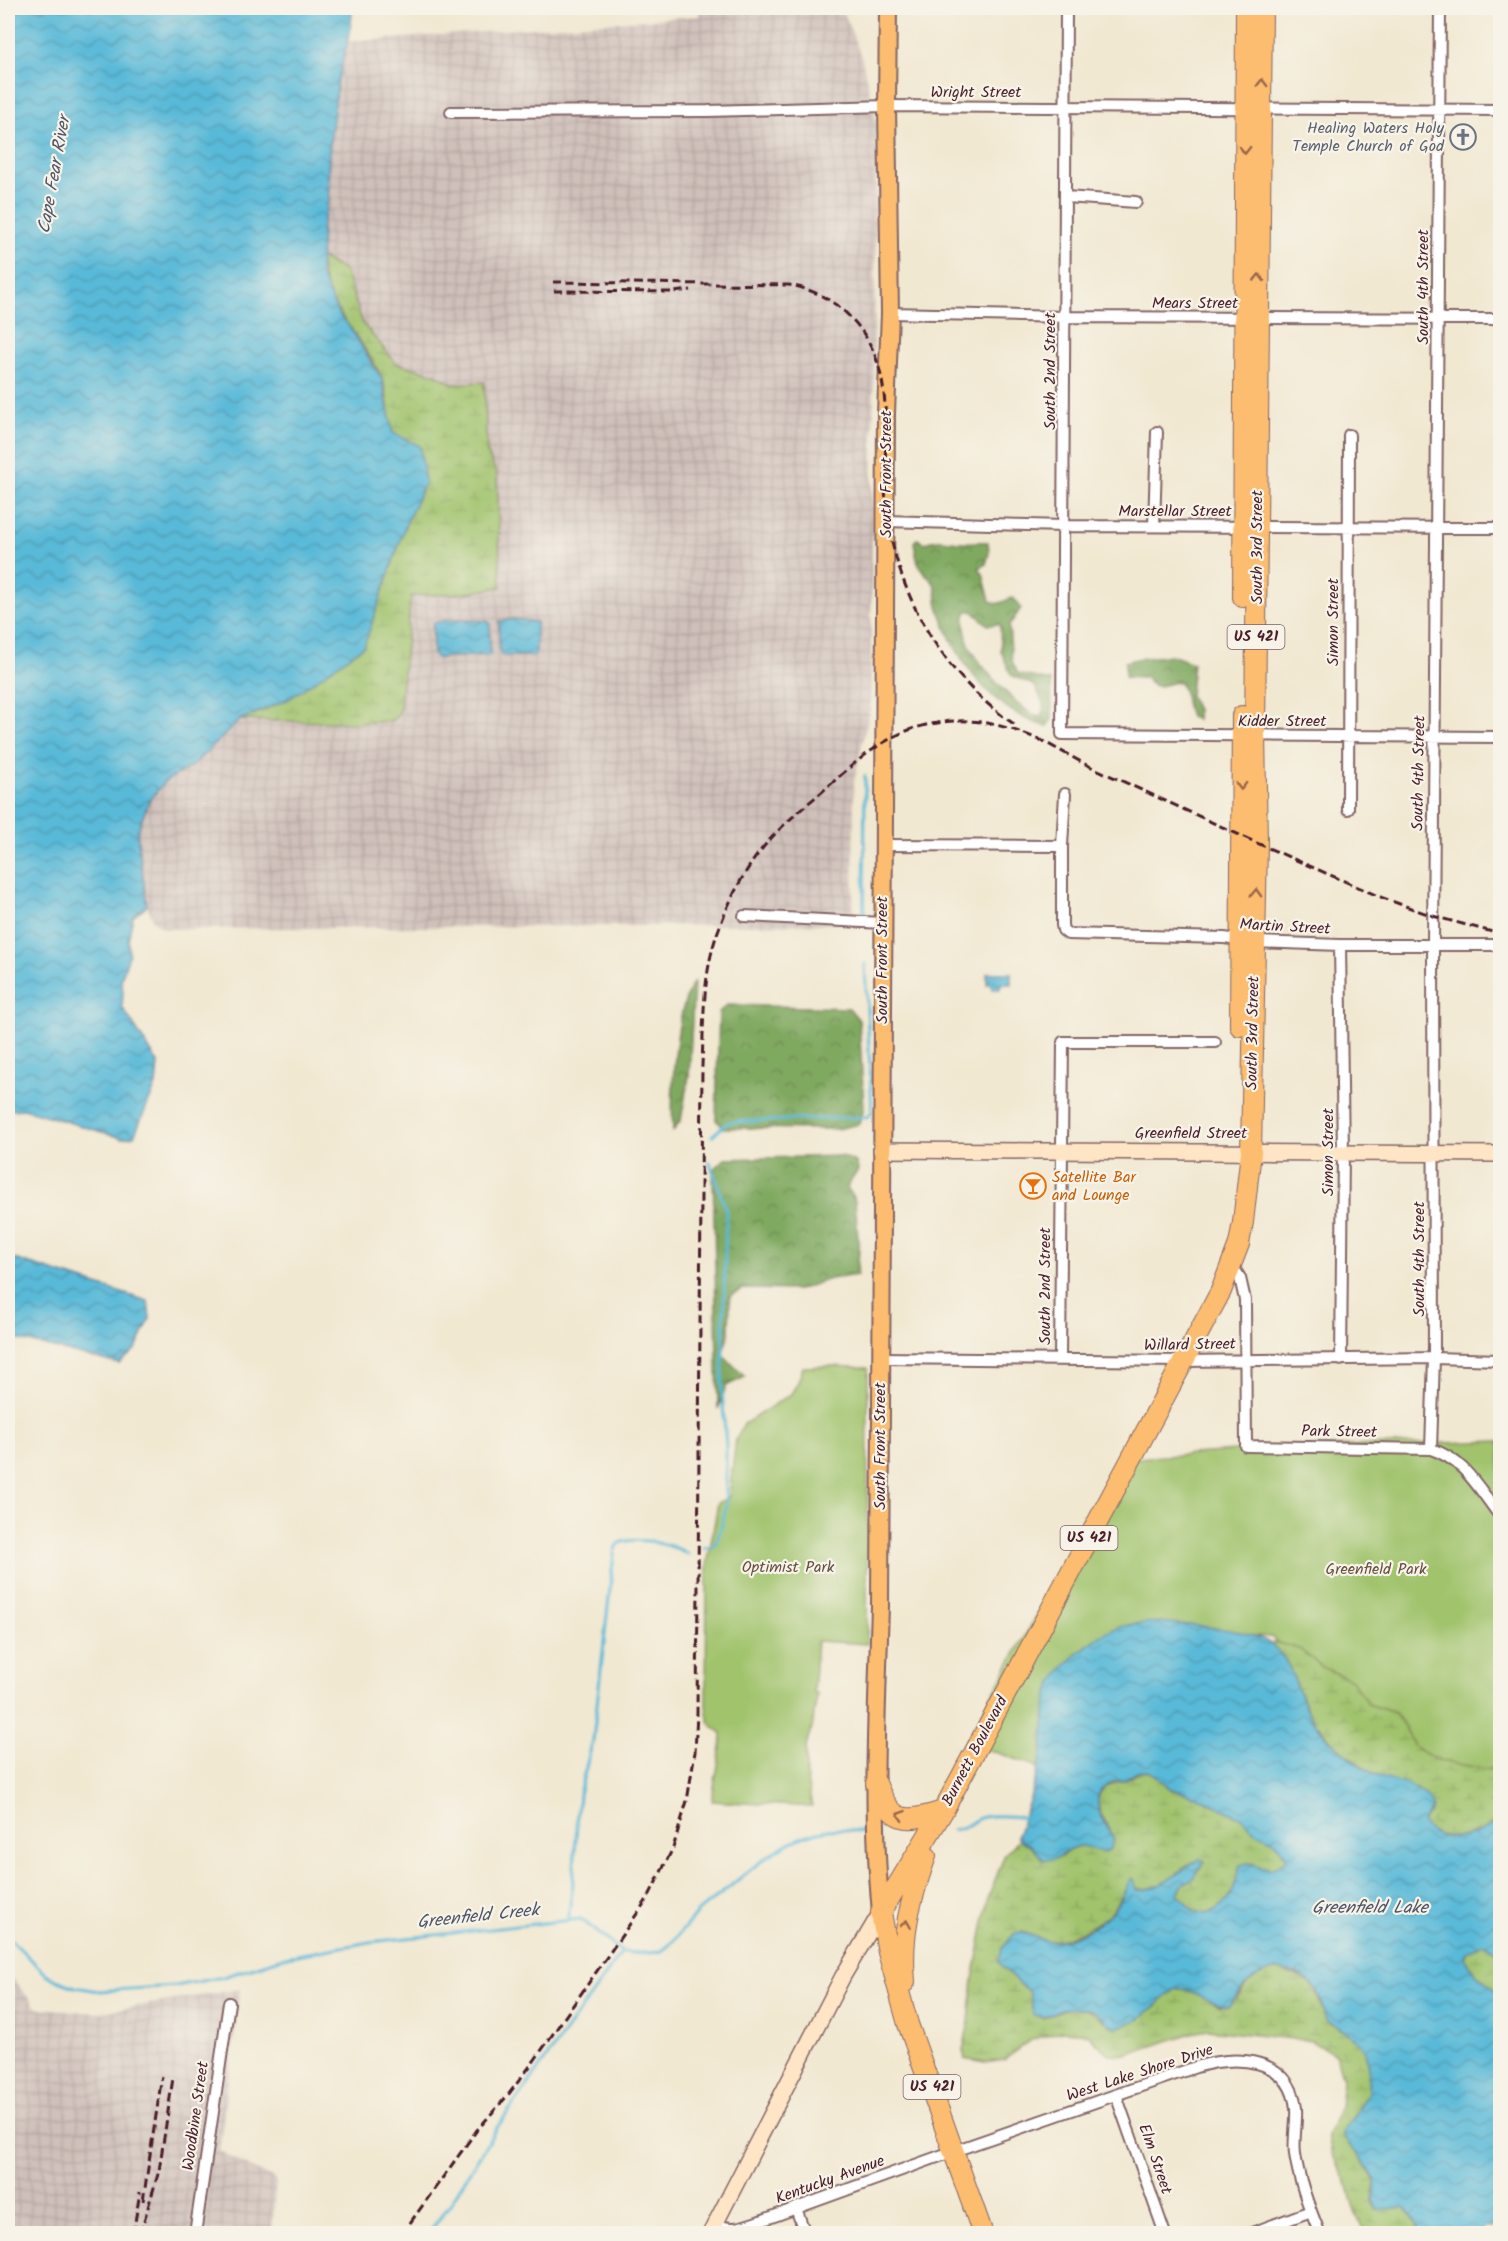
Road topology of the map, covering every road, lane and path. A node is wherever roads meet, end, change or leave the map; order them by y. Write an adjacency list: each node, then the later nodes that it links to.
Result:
1 (888, 8): 6 (main road, South Front Street)
2 (1066, 8): 7 (street, South 2nd Street)
3 (1246, 8): 8 (highway, South 3rd Street / US 421)
4 (1262, 8): 8 (highway, South 3rd Street / US 421, one-way to 4)
5 (1440, 8): 9 (street, South 4th Street)
6 (886, 106): 7 (street, Wright Street); 11 (street, Wright Street); 14 (main road, South Front Street)
7 (1067, 108): 8 (street, Wright Street); 12 (street, South 2nd Street)
8 (1254, 110): 9 (street, Wright Street); 16 (highway, South 3rd Street / US 421)
9 (1439, 110): 10 (street, Wright Street); 17 (street, South 4th Street)
10 (1500, 110)
11 (451, 111)
12 (1066, 197): 13 (street); 15 (street, South 2nd Street)
13 (1136, 202)
14 (890, 313): 15 (street, Mears Street); 21 (main road, South Front Street)
15 (1066, 317): 16 (street, Mears Street); 22 (street, South 2nd Street)
16 (1251, 318): 17 (street, Mears Street); 24 (highway, South 3rd Street / US 421)
17 (1437, 319): 18 (street, Mears Street); 26 (street, South 4th Street)
18 (1500, 319)
19 (1157, 432): 23 (street)
20 (1349, 435): 25 (street, Simon Street)
21 (885, 521): 22 (street, Marstellar Street); 35 (main road, South Front Street)
22 (1064, 526): 23 (street, Marstellar Street); 28 (street, South 2nd Street)
23 (1154, 526): 24 (street, Marstellar Street)
24 (1250, 527): 25 (street, Marstellar Street); 29 (highway, South 3rd Street / US 421)
25 (1348, 528): 26 (street, Marstellar Street); 30 (street, Simon Street)
26 (1437, 528): 27 (street, Marstellar Street); 31 (street, South 4th Street)
27 (1500, 528)
28 (1062, 734): 29 (street, Kidder Street)
29 (1249, 735): 30 (street, Kidder Street); 39 (highway, South 3rd Street / US 421)
30 (1348, 736): 31 (street, Kidder Street); 34 (street, Simon Street)
31 (1435, 737): 32 (street, Kidder Street); 41 (street, South 4th Street)
32 (1500, 737)
33 (1065, 794): 36 (street)
34 (1348, 809)
35 (883, 845): 36 (street); 38 (main road, South Front Street)
36 (1062, 846): 39 (street, Martin Street)
37 (744, 916): 38 (street)
38 (882, 923): 44 (main road, South Front Street)
39 (1247, 941): 40 (street, Martin Street); 46 (highway, South 3rd Street / US 421)
40 (1340, 945): 41 (street, Martin Street); 47 (street, Simon Street)
41 (1433, 945): 42 (street, Martin Street); 48 (street, South 4th Street)
42 (1500, 945)
43 (1215, 1042): 45 (street, South 2nd Street)
44 (881, 1150): 45 (main road, Greenfield Street); 51 (main road, South Front Street)
45 (1061, 1151): 46 (main road, Greenfield Street); 53 (street, South 2nd Street)
46 (1245, 1152): 47 (main road, Greenfield Street); 50 (highway, South 3rd Street / US 421)
47 (1343, 1153): 48 (main road, Greenfield Street); 55 (street, Simon Street)
48 (1434, 1153): 49 (main road, Greenfield Street); 52 (street, South 4th Street)
49 (1500, 1154)
50 (1232, 1265): 54 (street); 57 (highway, Burnett Boulevard / US 421)
51 (880, 1358): 53 (street, Willard Street); 60 (main road, South Front Street)
52 (1434, 1358): 55 (street, Willard Street); 56 (street, Willard Street); 58 (street, South 4th Street)
53 (1060, 1359): 57 (street, Willard Street)
54 (1246, 1359): 55 (street, Willard Street); 57 (street, Willard Street); 58 (street, Park Street)
55 (1341, 1360)
56 (1500, 1360)
57 (1184, 1361): 61 (highway, Burnett Boulevard / US 421)
58 (1431, 1449): 59 (street)
59 (1498, 1512)
60 (876, 1783): 61 (highway, one-way to 60); 62 (main road, South Front Street)
61 (943, 1811): 62 (highway, Burnett Boulevard / US 421); 64 (highway, one-way to 61)
62 (881, 1912): 64 (highway, US 421); 69 (main road, Burnett Boulevard)
63 (229, 2003): 70 (street, Woodbine Street)
64 (908, 2024): 66 (highway, US 421)
65 (1116, 2095): 66 (street, West Lake Shore Drive); 68 (street, West Lake Shore Drive); 73 (street, Elm Street)
66 (954, 2151): 67 (street, Kentucky Avenue); 72 (highway, US 421)
67 (796, 2208): 69 (street, Kentucky Avenue); 71 (street)
68 (1311, 2211): 74 (street); 75 (street, West Lake Shore Drive)
69 (713, 2228)
70 (195, 2234)
71 (805, 2234)
72 (983, 2234)
73 (1165, 2234)
74 (1249, 2234)
75 (1320, 2234)

